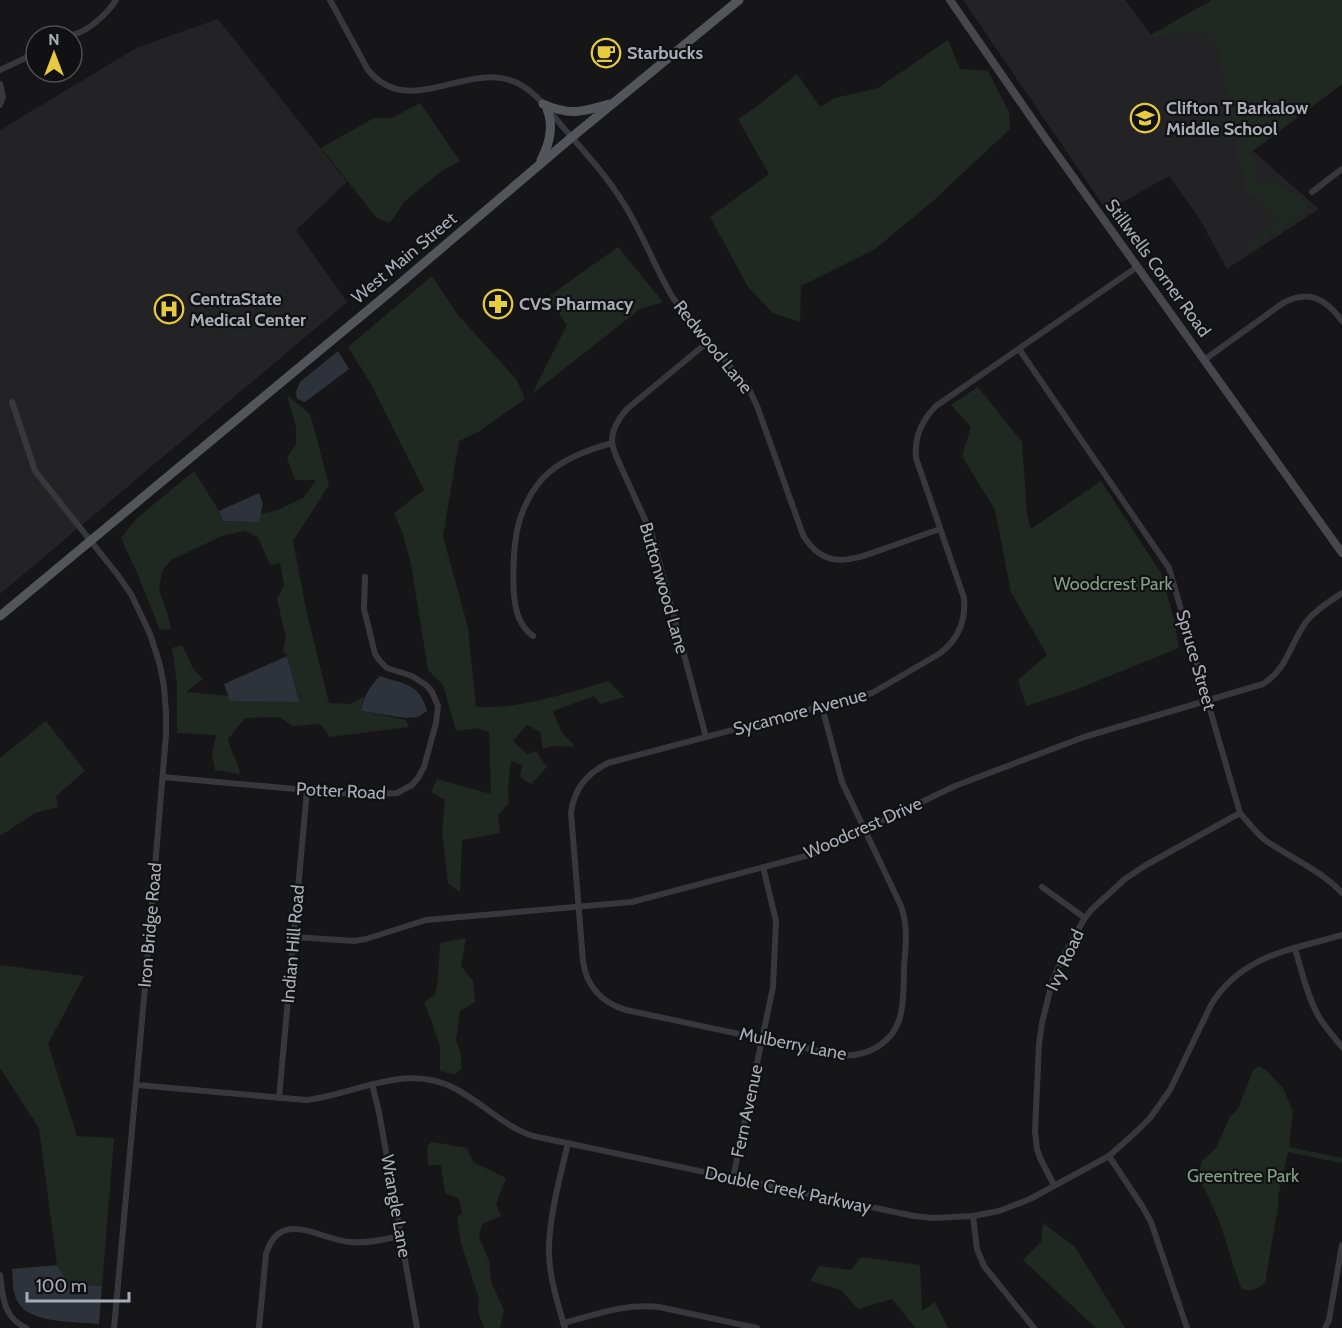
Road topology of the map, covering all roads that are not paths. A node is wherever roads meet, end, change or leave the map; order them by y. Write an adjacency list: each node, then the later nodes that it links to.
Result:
1 (116, 0): 5 (street)
2 (330, 0): 11 (street, Redwood Lane)
3 (739, 0): 9 (main road, West Main Street)
4 (950, 0): 16 (street, Stillwells Corner Road)
5 (84, 29)
6 (24, 59): 7 (street)
7 (0, 70)
8 (0, 84): 10 (street)
9 (614, 102): 11 (main road); 12 (main road, West Main Street)
10 (0, 105)
11 (545, 106): 12 (street, Redwood Lane); 13 (main road)
12 (572, 137): 13 (main road, West Main Street); 18 (street, Redwood Lane)
13 (537, 167): 24 (main road, West Main Street)
14 (1342, 169): 15 (street)
15 (1312, 192)
16 (1137, 267): 19 (street, Sycamore Avenue); 20 (street, Stillwells Corner Road)
17 (1342, 321): 20 (street)
18 (709, 341): 22 (street); 23 (street, Redwood Lane)
19 (1019, 349): 23 (street, Sycamore Avenue); 30 (street, Spruce Street)
20 (1203, 360): 25 (street, Stillwells Corner Road)
21 (12, 402): 24 (street, Iron Bridge Road)
22 (612, 442): 29 (street); 32 (street, Buttonwood Lane)
23 (940, 530): 31 (street, Sycamore Avenue)
24 (91, 541): 28 (main road, West Main Street); 33 (street, Iron Bridge Road)
25 (1342, 553)
26 (365, 577): 34 (street, Potter Road)
27 (1342, 593): 30 (street, Woodcrest Drive)
28 (0, 616)
29 (532, 636)
30 (1208, 701): 35 (street, Spruce Street); 36 (street, Woodcrest Drive)
31 (822, 707): 32 (street, Sycamore Avenue); 36 (street, Mulberry Lane)
32 (706, 737): 40 (street, Sycamore Avenue)
33 (163, 777): 34 (street, Potter Road); 49 (street, Iron Bridge Road)
34 (307, 790): 43 (street, Indian Hill Road)
35 (1240, 813): 39 (street, Spruce Street); 41 (street, Ivy Road)
36 (864, 829): 37 (street, Woodcrest Drive); 46 (street, Mulberry Lane)
37 (763, 867): 40 (street, Woodcrest Drive); 46 (street, Fern Avenue)
38 (1042, 887): 41 (street)
39 (1342, 893)
40 (578, 907): 43 (street, Woodcrest Drive); 45 (street, Sycamore Avenue)
41 (1085, 918): 54 (street, Ivy Road)
42 (1342, 935): 44 (street, Double Creek Parkway)
43 (294, 937): 50 (street, Indian Hill Road)
44 (1295, 949): 47 (street); 52 (street, Double Creek Parkway)
45 (599, 995): 46 (street, Mulberry Lane)
46 (762, 1039): 53 (street, Fern Avenue)
47 (1342, 1047)
48 (372, 1084): 50 (street, Double Creek Parkway); 51 (street, Double Creek Parkway); 56 (street, Wrangle Lane)
49 (137, 1085): 50 (street, Double Creek Parkway); 62 (street, Iron Bridge Road)
50 (279, 1098)
51 (568, 1143): 53 (street, Double Creek Parkway); 60 (street)
52 (1109, 1156): 54 (street, Double Creek Parkway); 67 (street)
53 (733, 1178): 55 (street, Double Creek Parkway)
54 (1054, 1185): 55 (street, Double Creek Parkway)
55 (973, 1216): 66 (street)
56 (401, 1236): 63 (street); 64 (street, Wrangle Lane)
57 (1342, 1245): 68 (street)
58 (0, 1275): 59 (street)
59 (1, 1294): 61 (street)
60 (564, 1326): 65 (street)
61 (26, 1328)
62 (114, 1328)
63 (259, 1328)
64 (417, 1328)
65 (758, 1328)
66 (1034, 1328)
67 (1187, 1328)
68 (1325, 1328)

